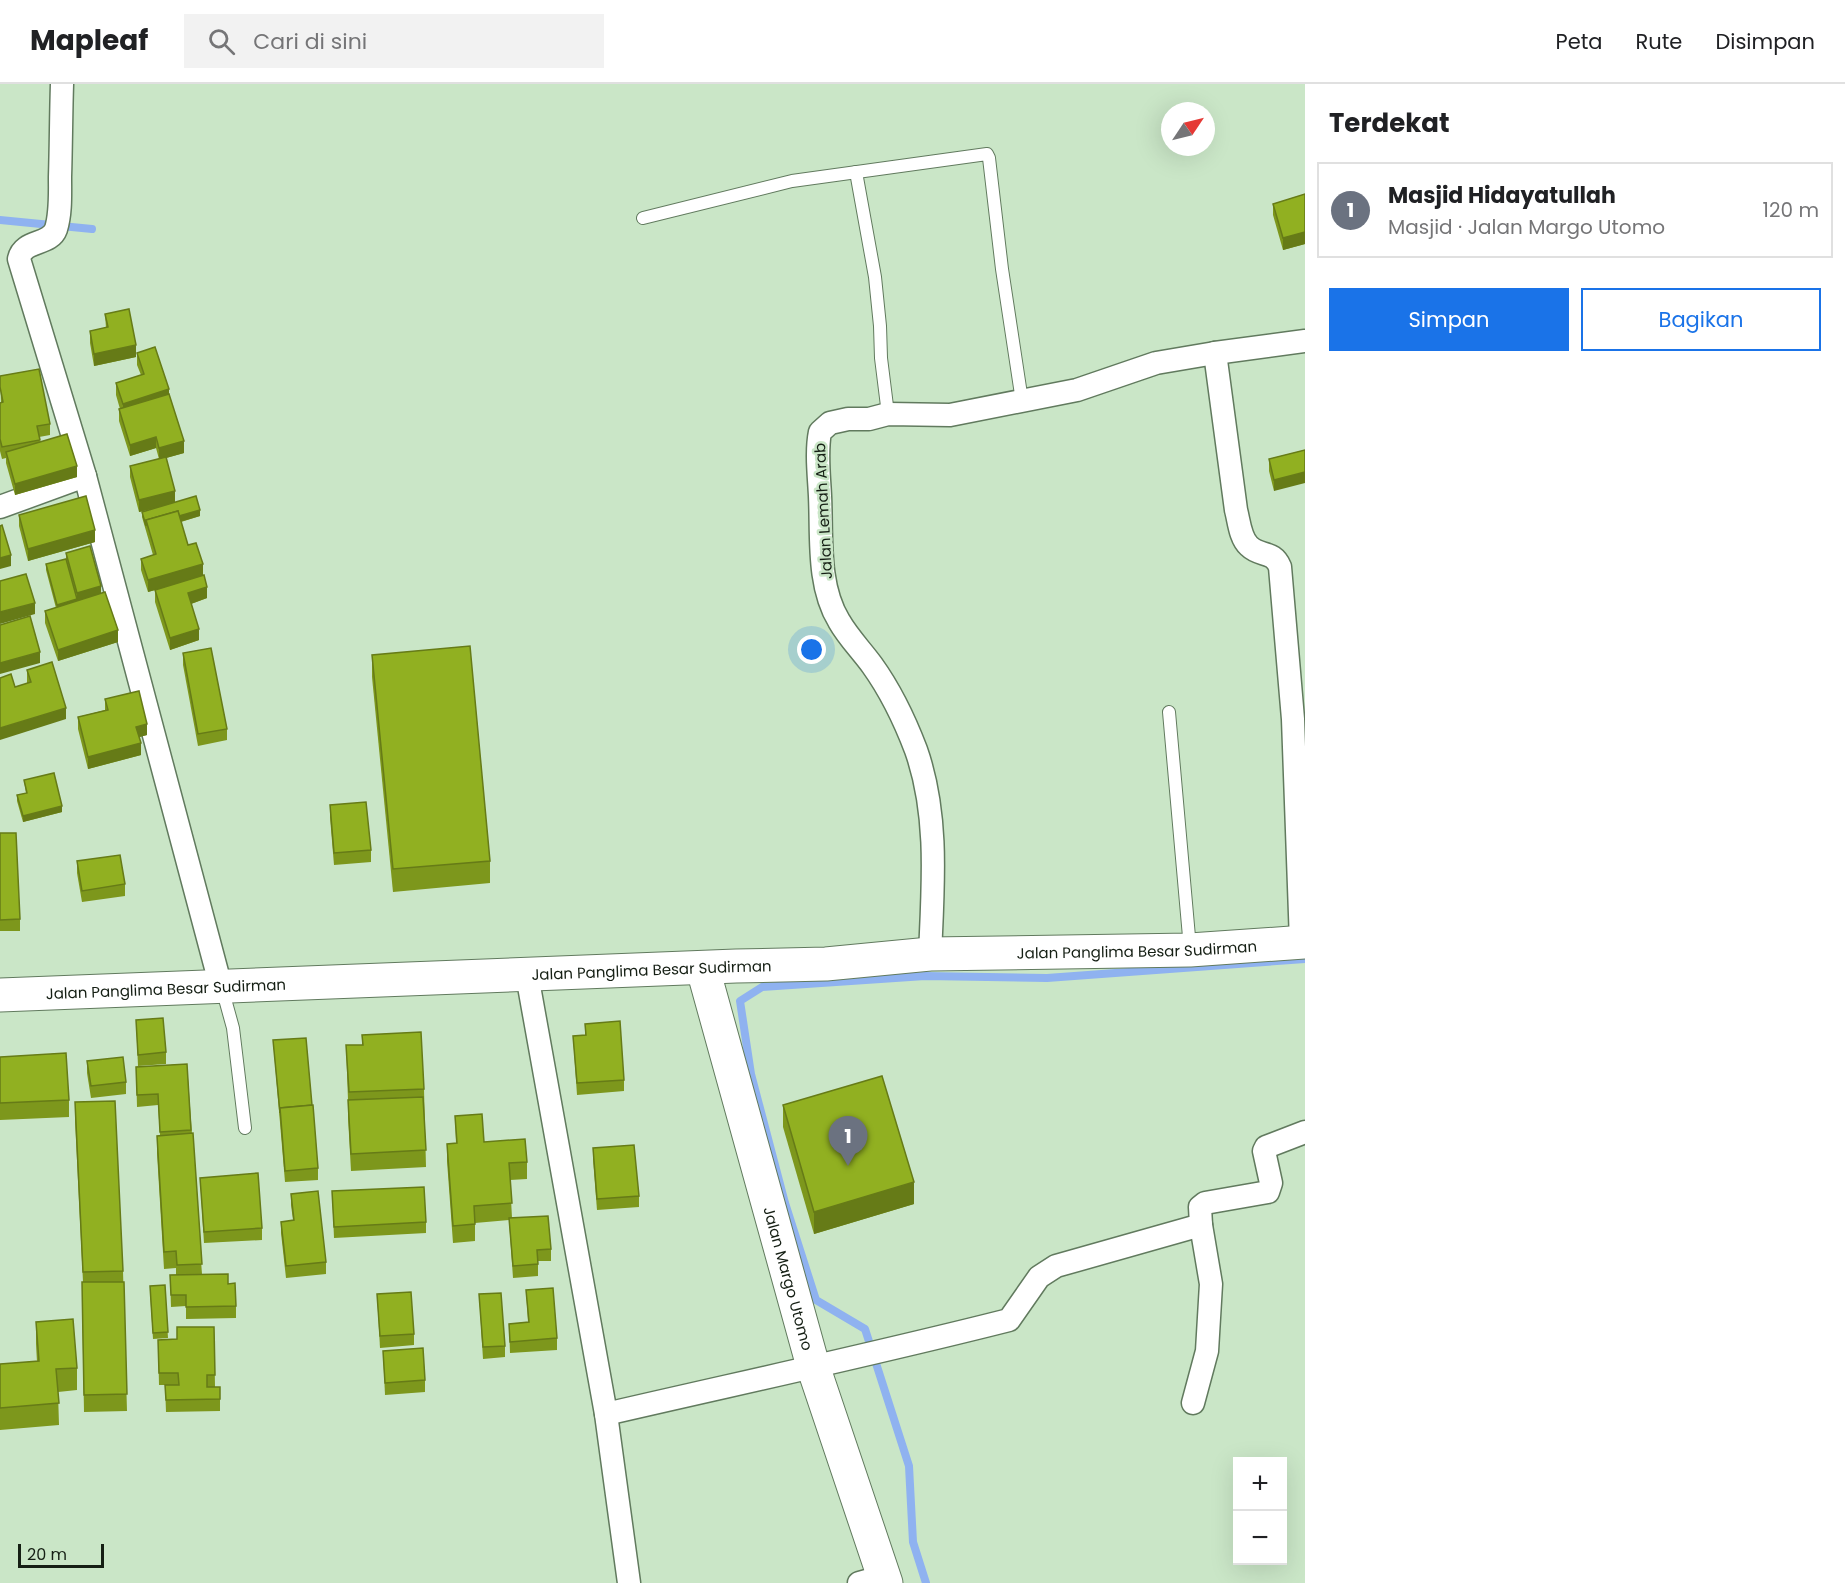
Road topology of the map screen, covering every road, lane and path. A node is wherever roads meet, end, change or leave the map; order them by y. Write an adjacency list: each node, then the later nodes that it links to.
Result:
1 (62, 84): 8 (street)
2 (856, 172): 3 (lane); 6 (lane); 7 (lane)
3 (643, 218)
4 (1305, 341): 5 (street, Jalan Lemah Arab)
5 (1215, 353): 6 (street, Jalan Lemah Arab); 11 (street)
6 (1022, 401): 7 (street, Jalan Lemah Arab)
7 (888, 414): 13 (street, Jalan Lemah Arab)
8 (85, 476): 9 (street); 16 (street)
9 (0, 507)
10 (1169, 712): 12 (lane)
11 (1303, 942): 12 (main road, Jalan Panglima Besar Sudirman)
12 (1190, 950): 13 (main road, Jalan Panglima Besar Sudirman)
13 (930, 954): 14 (main road, Jalan Panglima Besar Sudirman)
14 (703, 969): 15 (main road, Jalan Panglima Besar Sudirman); 21 (main road, Jalan Margo Utomo)
15 (527, 975): 16 (main road, Jalan Panglima Besar Sudirman); 23 (street)
16 (221, 987): 17 (main road, Jalan Panglima Besar Sudirman); 18 (lane)
17 (0, 996)
18 (245, 1128)
19 (1305, 1132): 20 (street)
20 (1201, 1225): 21 (street); 22 (street)
21 (813, 1366): 23 (street); 24 (main road, Jalan Margo Utomo)
22 (1193, 1403)
23 (606, 1414): 25 (street)
24 (876, 1581)
25 (629, 1583)

